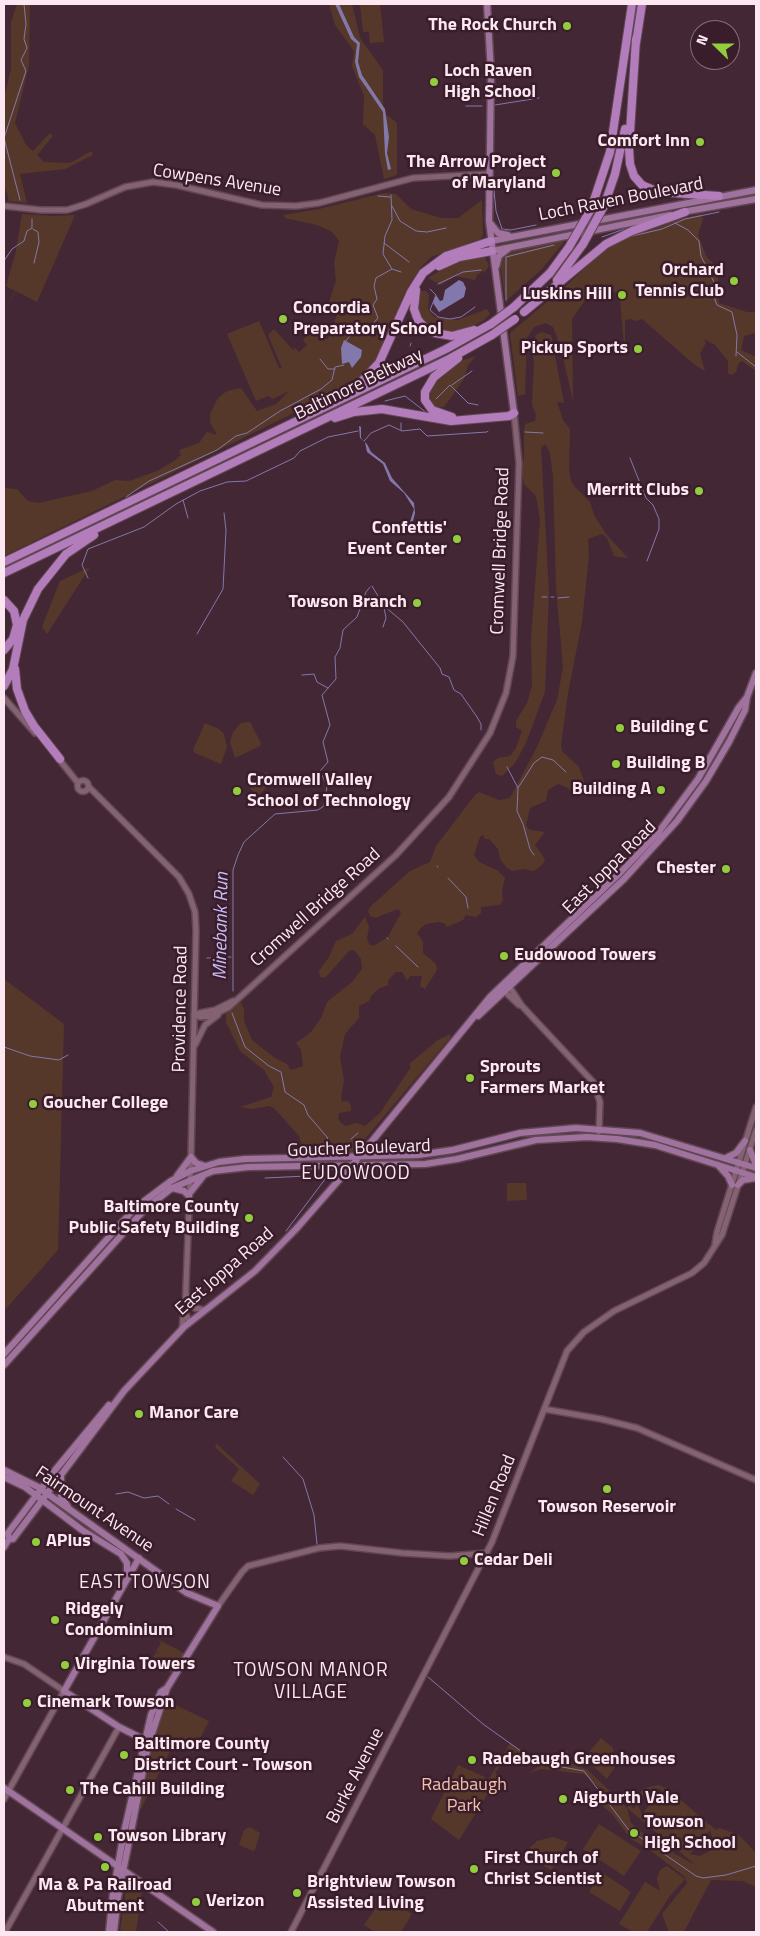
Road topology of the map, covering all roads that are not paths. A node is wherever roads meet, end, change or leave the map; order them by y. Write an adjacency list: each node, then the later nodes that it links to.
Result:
1 (487, 4): 5 (main road, Cromwell Bridge Road)
2 (632, 4): 20 (highway, Baltimore Beltway, bridge)
3 (642, 4): 4 (highway, Baltimore Beltway)
4 (636, 39): 7 (highway); 19 (highway, Baltimore Beltway, bridge)
5 (488, 174): 9 (street, Cowpens Avenue); 13 (main road, Cromwell Bridge Road)
6 (756, 190): 7 (main road, Loch Raven Boulevard)
7 (719, 196): 10 (main road, Loch Raven Boulevard)
8 (756, 199): 11 (main road, Loch Raven Boulevard)
9 (4, 206)
10 (644, 211): 12 (main road); 14 (main road, Loch Raven Boulevard)
11 (685, 212): 12 (main road, Loch Raven Boulevard); 19 (highway)
12 (645, 219): 16 (main road, Loch Raven Boulevard)
13 (489, 221): 14 (main road); 15 (main road, Cromwell Bridge Road)
14 (527, 233): 15 (main road, Loch Raven Boulevard)
15 (491, 241): 17 (main road, Cromwell Bridge Road); 22 (highway)
16 (511, 247): 17 (main road, Loch Raven Boulevard); 18 (main road)
17 (492, 251): 18 (main road, Cromwell Bridge Road); 20 (highway)
18 (495, 272): 23 (main road, Cromwell Bridge Road)
19 (524, 312): 21 (highway, Baltimore Beltway, bridge)
20 (491, 324): 22 (highway, Baltimore Beltway)
21 (490, 336): 23 (highway); 24 (highway, Baltimore Beltway)
22 (320, 410): 26 (highway, Baltimore Beltway)
23 (514, 413): 24 (highway); 38 (street, Cromwell Bridge Road)
24 (304, 428): 25 (highway, Baltimore Beltway)
25 (169, 494): 27 (highway, Baltimore Beltway); 30 (highway)
26 (4, 562)
27 (4, 573)
28 (4, 600): 29 (highway)
29 (4, 650)
30 (14, 663): 32 (highway); 34 (highway)
31 (756, 673): 37 (main road, East Joppa Road)
32 (4, 686)
33 (4, 698): 34 (street)
34 (60, 759): 35 (street)
35 (80, 782): 36 (street); 36 (street)
36 (87, 789): 40 (street, Providence Road)
37 (504, 988): 43 (street); 46 (main road, East Joppa Road)
38 (241, 996): 39 (street, Cromwell Bridge Road); 40 (street, Cromwell Bridge Road)
39 (223, 1011): 40 (street); 41 (street, Cromwell Bridge Road)
40 (194, 1014): 41 (street, Providence Road)
41 (194, 1050): 49 (street, Providence Road)
42 (756, 1107): 47 (street)
43 (599, 1130): 45 (street); 51 (main road, Goucher Boulevard); 52 (main road, Goucher Boulevard)
44 (756, 1130): 48 (street)
45 (598, 1137): 53 (main road, Goucher Boulevard); 56 (main road, Goucher Boulevard)
46 (374, 1139): 50 (main road, East Joppa Road); 51 (main road)
47 (745, 1141): 52 (main road); 54 (street)
48 (750, 1150): 54 (street); 57 (main road)
49 (191, 1157): 58 (main road); 60 (street, Providence Road); 64 (main road)
50 (359, 1157): 51 (main road, Goucher Boulevard); 56 (main road, East Joppa Road); 58 (main road, Goucher Boulevard)
51 (381, 1157)
52 (726, 1158): 54 (main road, Goucher Boulevard)
53 (715, 1163): 59 (main road, Goucher Boulevard); 65 (main road)
54 (742, 1163): 57 (main road, Goucher Boulevard); 59 (street, Hillen Road)
55 (334, 1166): 56 (main road, Goucher Boulevard); 58 (main road, Goucher Boulevard); 63 (main road)
56 (351, 1166): 63 (main road, East Joppa Road)
57 (756, 1166)
58 (205, 1170): 60 (main road, Goucher Boulevard); 62 (main road, Goucher Boulevard); 66 (main road)
59 (739, 1171): 61 (main road, Goucher Boulevard); 65 (street, Hillen Road)
60 (190, 1172): 62 (street, Providence Road); 64 (main road, Goucher Boulevard)
61 (756, 1177): 65 (main road)
62 (190, 1179): 64 (main road, Goucher Boulevard); 66 (street, Providence Road)
63 (338, 1182): 69 (main road, East Joppa Road)
64 (171, 1185): 66 (main road); 72 (main road, Goucher Boulevard); 73 (main road, Goucher Boulevard)
65 (735, 1185): 75 (street, Hillen Road)
66 (189, 1195): 67 (street, Providence Road)
67 (186, 1294): 68 (street, Providence Road); 69 (street)
68 (186, 1304): 70 (street, Providence Road); 71 (street)
69 (204, 1310): 70 (main road, East Joppa Road)
70 (189, 1322): 71 (main road, East Joppa Road)
71 (182, 1329): 74 (main road, East Joppa Road)
72 (4, 1354)
73 (4, 1365)
74 (123, 1393): 77 (main road, East Joppa Road); 80 (main road, East Joppa Road)
75 (544, 1409): 79 (street); 84 (street, Hillen Road)
76 (4, 1470): 80 (main road, Fairmount Avenue)
77 (61, 1473): 80 (main road, East Joppa Road); 81 (main road)
78 (4, 1477): 80 (main road, Fairmount Avenue)
79 (756, 1480)
80 (41, 1494): 81 (main road, Fairmount Avenue); 82 (main road, Fairmount Avenue); 83 (main road, East Joppa Road)
81 (76, 1515): 85 (main road, Fairmount Avenue)
82 (102, 1542): 85 (main road); 86 (main road, Fairmount Avenue)
83 (4, 1548)
84 (487, 1553): 87 (street, Hillen Road); 99 (street, Burke Avenue)
85 (139, 1558): 86 (main road); 87 (main road, Fairmount Avenue)
86 (127, 1579): 89 (main road)
87 (218, 1606): 91 (main road)
88 (4, 1657): 89 (street)
89 (64, 1691): 90 (main road); 92 (street)
90 (119, 1727): 91 (main road); 93 (street)
91 (146, 1740): 94 (main road)
92 (5, 1793): 93 (main road)
93 (62, 1830): 94 (main road); 95 (street)
94 (120, 1869): 96 (main road); 97 (main road); 98 (main road)
95 (5, 1932)
96 (109, 1932)
97 (114, 1932)
98 (213, 1932)
99 (291, 1932)

